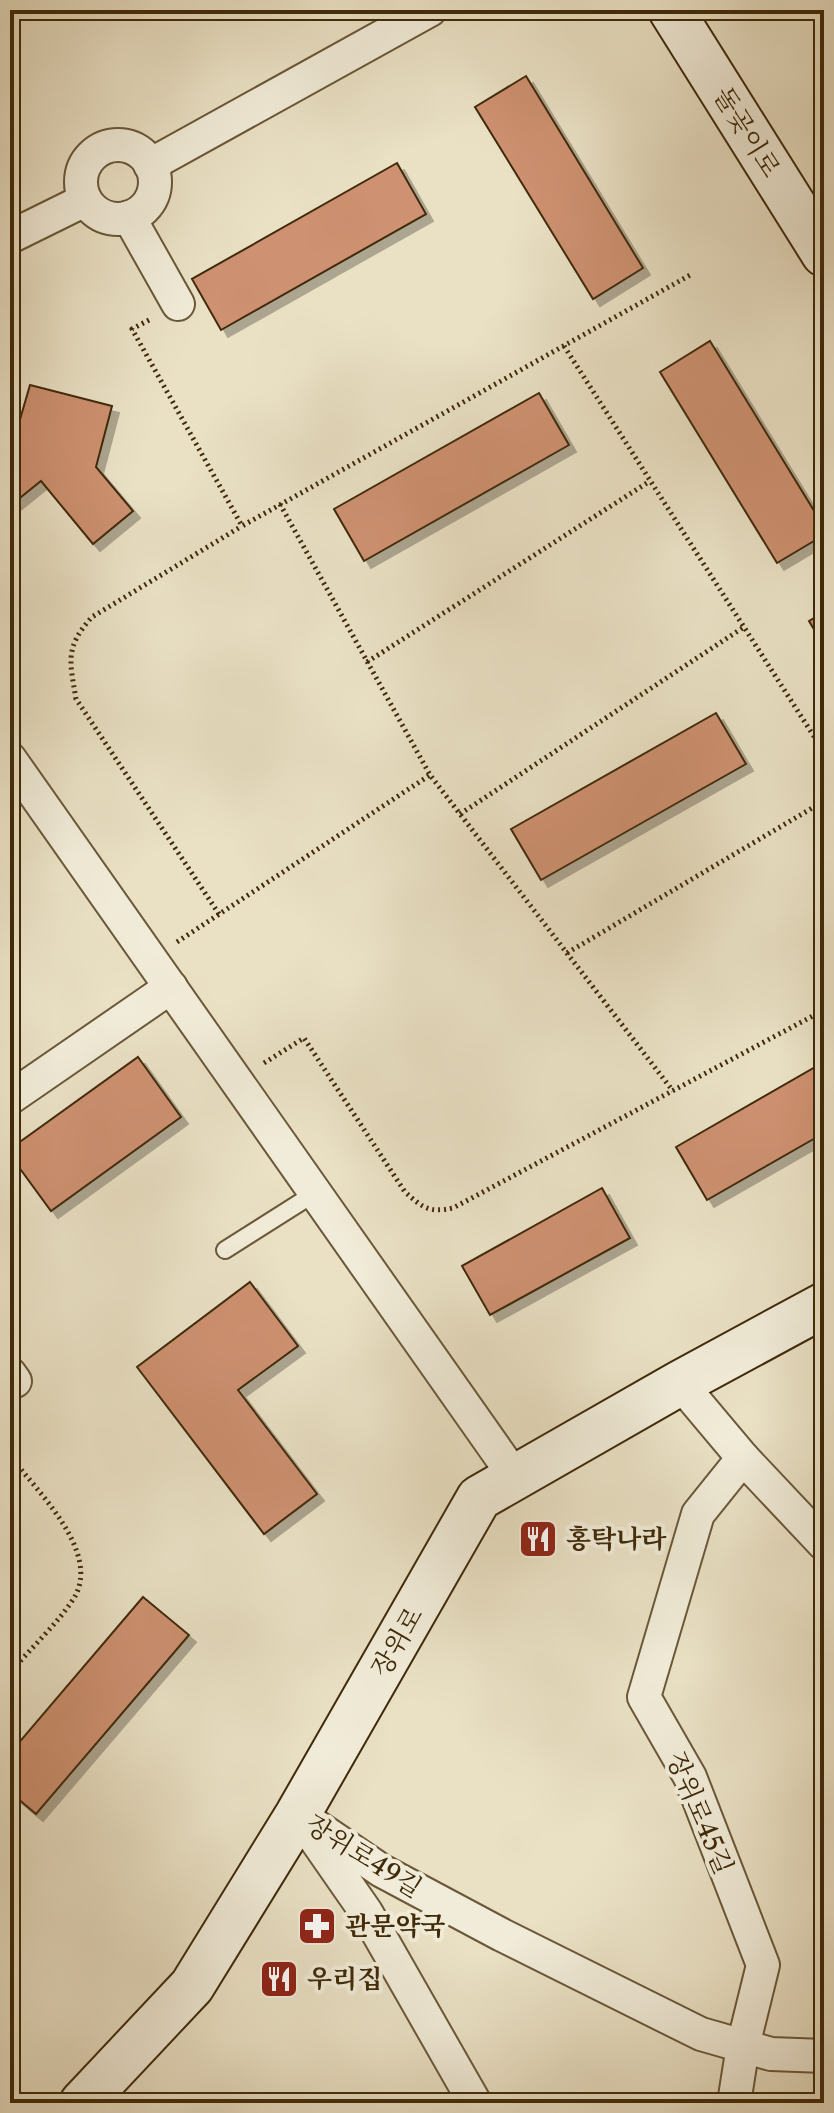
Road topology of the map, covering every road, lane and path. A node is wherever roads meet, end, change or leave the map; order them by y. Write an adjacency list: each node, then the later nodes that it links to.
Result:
1 (430, 10): 3 (street)
2 (671, 10): 7 (street, 돌곶이로)
3 (150, 165): 4 (street); 5 (street)
4 (85, 200): 5 (street); 6 (street)
5 (129, 217): 9 (street)
6 (10, 237)
7 (824, 254)
8 (692, 274): 10 (path)
9 (178, 304): 13 (path)
10 (564, 346): 11 (path); 12 (path)
11 (650, 481): 14 (path); 15 (path)
12 (280, 504): 13 (path); 15 (path)
13 (242, 526): 21 (path)
14 (744, 627): 16 (path); 20 (path)
15 (367, 662): 18 (path)
16 (824, 752)
17 (10, 759): 23 (street)
18 (430, 775): 20 (path); 21 (path)
19 (824, 801): 22 (path)
20 (460, 814): 22 (path)
21 (219, 914): 23 (path)
22 (567, 953): 27 (path)
23 (151, 959): 24 (street)
24 (171, 987): 26 (street); 28 (street)
25 (824, 1010): 27 (path)
26 (237, 1081): 27 (path); 29 (street)
27 (673, 1091)
28 (10, 1098)
29 (315, 1193): 30 (lane); 35 (street)
30 (225, 1250)
31 (824, 1305): 32 (street, 장위로)
32 (680, 1383): 34 (street); 35 (street, 장위로)
33 (10, 1456): 37 (path)
34 (743, 1458): 36 (street); 39 (street, 장위로45길)
35 (515, 1477): 38 (street, 장위로)
36 (824, 1544)
37 (10, 1673)
38 (298, 1814): 39 (street, 장위로49길); 41 (street, 장위로); 42 (street, 장위로49길)
39 (743, 2046): 40 (street, 장위로49길); 43 (street, 장위로45길)
40 (824, 2056)
41 (82, 2103)
42 (475, 2103)
43 (734, 2103)

